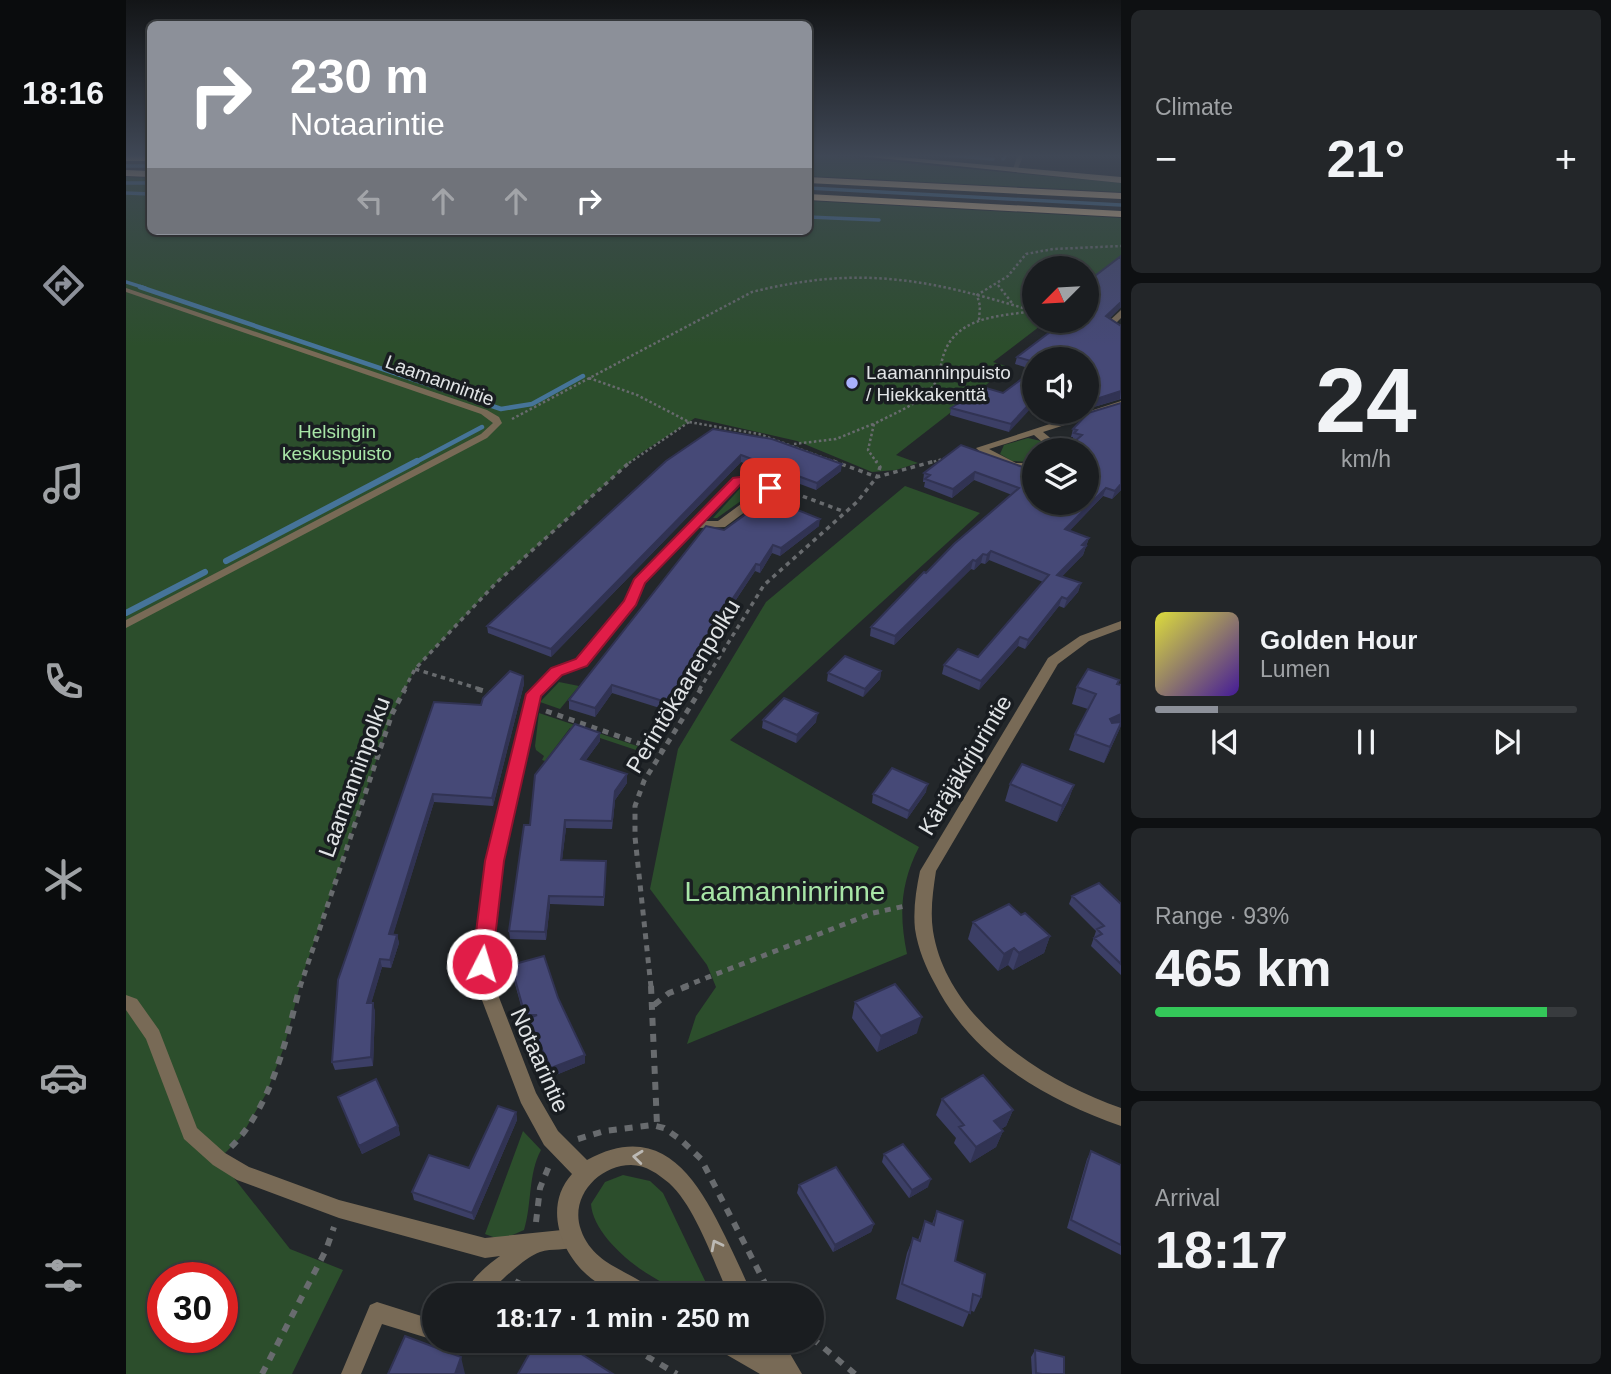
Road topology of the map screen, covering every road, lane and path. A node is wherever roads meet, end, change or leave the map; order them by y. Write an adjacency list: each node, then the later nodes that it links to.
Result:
1 (1121, 246): 2 (path)
2 (998, 285): 4 (path); 5 (path)
3 (126, 290): 16 (lane, Laamannintie)
4 (977, 295): 5 (path); 9 (path); 11 (path)
5 (1014, 305): 6 (path)
6 (1022, 307)
7 (1022, 313): 9 (path)
8 (1121, 313): 10 (street)
9 (979, 320): 13 (path)
10 (1118, 328)
11 (589, 379): 15 (path); 16 (path)
12 (907, 386): 13 (path)
13 (930, 390): 17 (path)
14 (1121, 404): 18 (street)
15 (689, 422): 20 (path); 34 (path, Laamanninpolku)
16 (498, 424): 27 (lane, Laamannintie)
17 (874, 424): 20 (path); 23 (path)
18 (1035, 431): 19 (street); 21 (street)
19 (1044, 438)
20 (792, 444): 23 (path)
21 (981, 448): 22 (street); 23 (path)
22 (1022, 467)
23 (877, 477): 25 (path, Perintökaarenpolku)
24 (770, 488): 25 (path); 26 (street); 26 (street, Notaarintie)
25 (845, 512): 31 (path, Perintökaarenpolku)
26 (696, 524): 35 (street, Notaarintie)
27 (126, 625)
28 (1121, 625): 29 (street, Käräjäkirjurintie)
29 (923, 903): 31 (path); 32 (street, Käräjäkirjurintie)
30 (126, 1002): 34 (lane)
31 (653, 1006): 33 (path, Perintökaarenpolku)
32 (1121, 1117)
33 (657, 1125)
34 (219, 1159): 36 (lane)
35 (584, 1171): 37 (street); 41 (street, one-way to 35)
36 (340, 1209): 38 (lane); 47 (path)
37 (572, 1239): 38 (lane); 40 (street)
38 (534, 1244): 39 (lane)
39 (485, 1283)
40 (621, 1283)
41 (735, 1283)
42 (422, 1326): 48 (lane)
43 (824, 1348): 52 (path)
44 (641, 1353): 49 (path)
45 (746, 1353): 50 (street)
46 (776, 1353): 51 (street)
47 (262, 1374)
48 (351, 1374)
49 (677, 1374)
50 (783, 1374)
51 (790, 1374)
52 (855, 1374)

